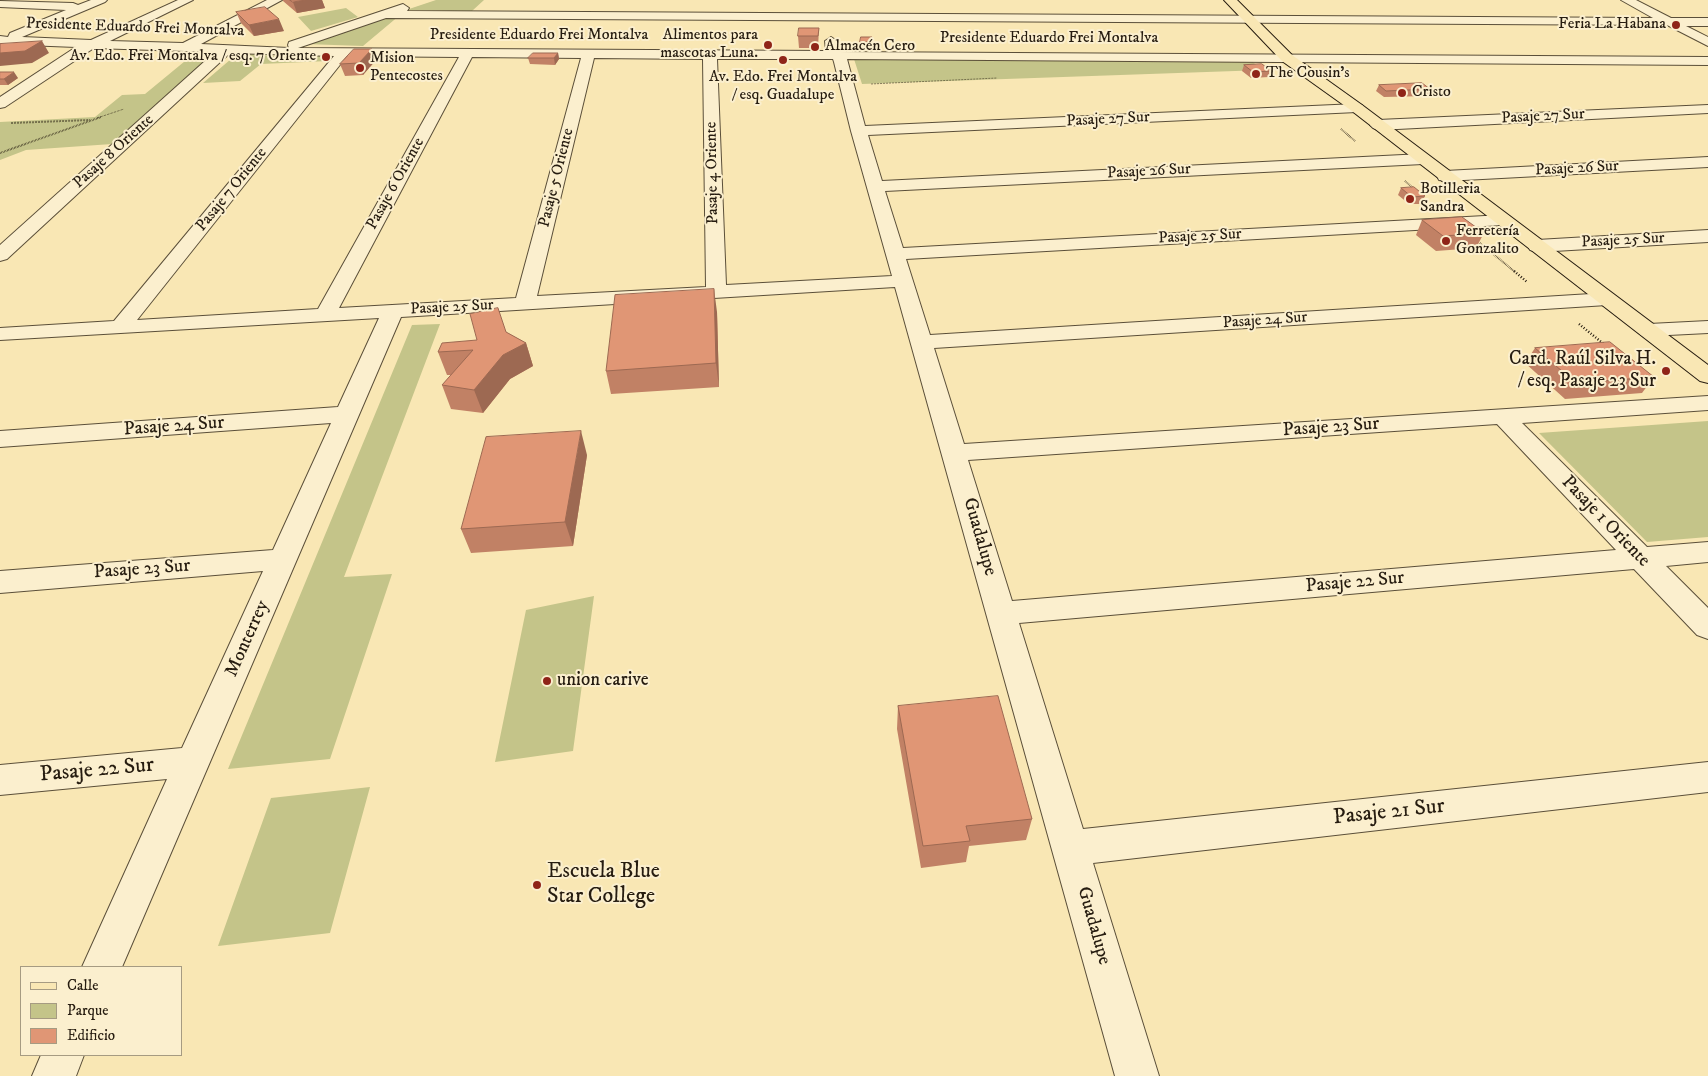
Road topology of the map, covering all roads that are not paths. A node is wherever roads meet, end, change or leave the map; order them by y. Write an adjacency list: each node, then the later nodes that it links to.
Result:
1 (101, 0): 9 (street)
2 (187, 0): 22 (street)
3 (276, 0): 23 (street)
4 (601, 0): 14 (street)
5 (1230, 0): 15 (main road)
6 (1627, 0): 17 (street)
7 (419, 3): 13 (street)
8 (0, 4): 9 (street)
9 (82, 8): 20 (street)
10 (1408, 10): 16 (street)
11 (834, 12): 12 (street); 14 (street); 32 (street, Guadalupe)
12 (998, 13): 15 (street); 33 (street)
13 (385, 14): 14 (street); 26 (street)
14 (590, 15): 29 (street)
15 (1247, 19): 16 (street); 34 (main road)
16 (1422, 20): 17 (street); 19 (street)
17 (1668, 21): 18 (street); 21 (street)
18 (1708, 22)
19 (1437, 31)
20 (3, 40): 22 (street, Presidente Eduardo Frei Montalva)
21 (1708, 42)
22 (94, 43): 23 (street, Presidente Eduardo Frei Montalva); 37 (street)
23 (186, 47): 25 (street, Presidente Eduardo Frei Montalva)
24 (1460, 48): 35 (street)
25 (227, 49): 26 (street, Presidente Eduardo Frei Montalva); 49 (street, Pasaje 8 Oriente)
26 (276, 51): 27 (street, Presidente Eduardo Frei Montalva)
27 (344, 52): 28 (street, Presidente Eduardo Frei Montalva); 56 (street, Pasaje 7 Oriente)
28 (468, 53): 29 (street, Presidente Eduardo Frei Montalva); 55 (street, Pasaje 6 Oriente)
29 (563, 53): 30 (street, Presidente Eduardo Frei Montalva)
30 (588, 54): 31 (street, Presidente Eduardo Frei Montalva); 53 (street, Pasaje 5 Oriente)
31 (710, 54): 32 (street, Presidente Eduardo Frei Montalva); 51 (street, Pasaje 4 Oriente)
32 (835, 55): 33 (street, Presidente Eduardo Frei Montalva); 41 (street, Guadalupe)
33 (1010, 56): 34 (street, Presidente Eduardo Frei Montalva)
34 (1286, 58): 35 (street, Presidente Eduardo Frei Montalva); 38 (main road)
35 (1476, 59): 36 (street, Presidente Eduardo Frei Montalva)
36 (1708, 61)
37 (0, 104)
38 (1357, 108): 40 (main road); 41 (street, Pasaje 27 Sur)
39 (1708, 109): 40 (street, Pasaje 27 Sur)
40 (1378, 125): 42 (main road)
41 (859, 131): 45 (street, Guadalupe)
42 (1423, 159): 44 (main road); 45 (street, Pasaje 26 Sur)
43 (1708, 162): 44 (street, Pasaje 26 Sur)
44 (1445, 176): 46 (main road)
45 (876, 186): 50 (street, Guadalupe)
46 (1504, 220): 48 (main road); 50 (street, Pasaje 25 Sur)
47 (1708, 236): 48 (street, Pasaje 25 Sur)
48 (1537, 246): 52 (main road)
49 (0, 255)
50 (900, 268): 51 (street, Pasaje 25 Sur); 60 (street, Guadalupe)
51 (716, 292): 53 (street, Pasaje 25 Sur)
52 (1607, 299): 58 (main road); 60 (street, Pasaje 24 Sur)
53 (524, 304): 54 (street, Pasaje 25 Sur)
54 (394, 311): 55 (street, Pasaje 25 Sur); 63 (street, Monterrey)
55 (325, 315): 56 (street, Pasaje 25 Sur)
56 (120, 327): 59 (street, Pasaje 25 Sur)
57 (1708, 327): 58 (street)
58 (1649, 330): 61 (main road)
59 (0, 334)
60 (922, 342): 66 (street, Guadalupe)
61 (1708, 376)
62 (1708, 403): 64 (street, Pasaje 23 Sur)
63 (348, 414): 65 (street, Pasaje 24 Sur); 69 (street, Monterrey)
64 (1502, 416): 66 (street, Pasaje 23 Sur); 68 (street, Pasaje 1 Oriente)
65 (0, 439)
66 (954, 454): 71 (street, Guadalupe)
67 (1708, 552): 68 (street, Pasaje 22 Sur)
68 (1640, 558): 71 (street, Pasaje 22 Sur); 72 (street, Pasaje 1 Oriente)
69 (283, 559): 70 (street, Pasaje 23 Sur); 73 (street, Monterrey)
70 (0, 582)
71 (1001, 613): 76 (street, Guadalupe)
72 (1708, 627)
73 (193, 762): 75 (street, Pasaje 22 Sur); 77 (street, Monterrey)
74 (1708, 777): 76 (street, Pasaje 21 Sur)
75 (0, 780)
76 (1070, 848): 78 (street, Guadalupe)
77 (102, 966)
78 (1137, 1076)

